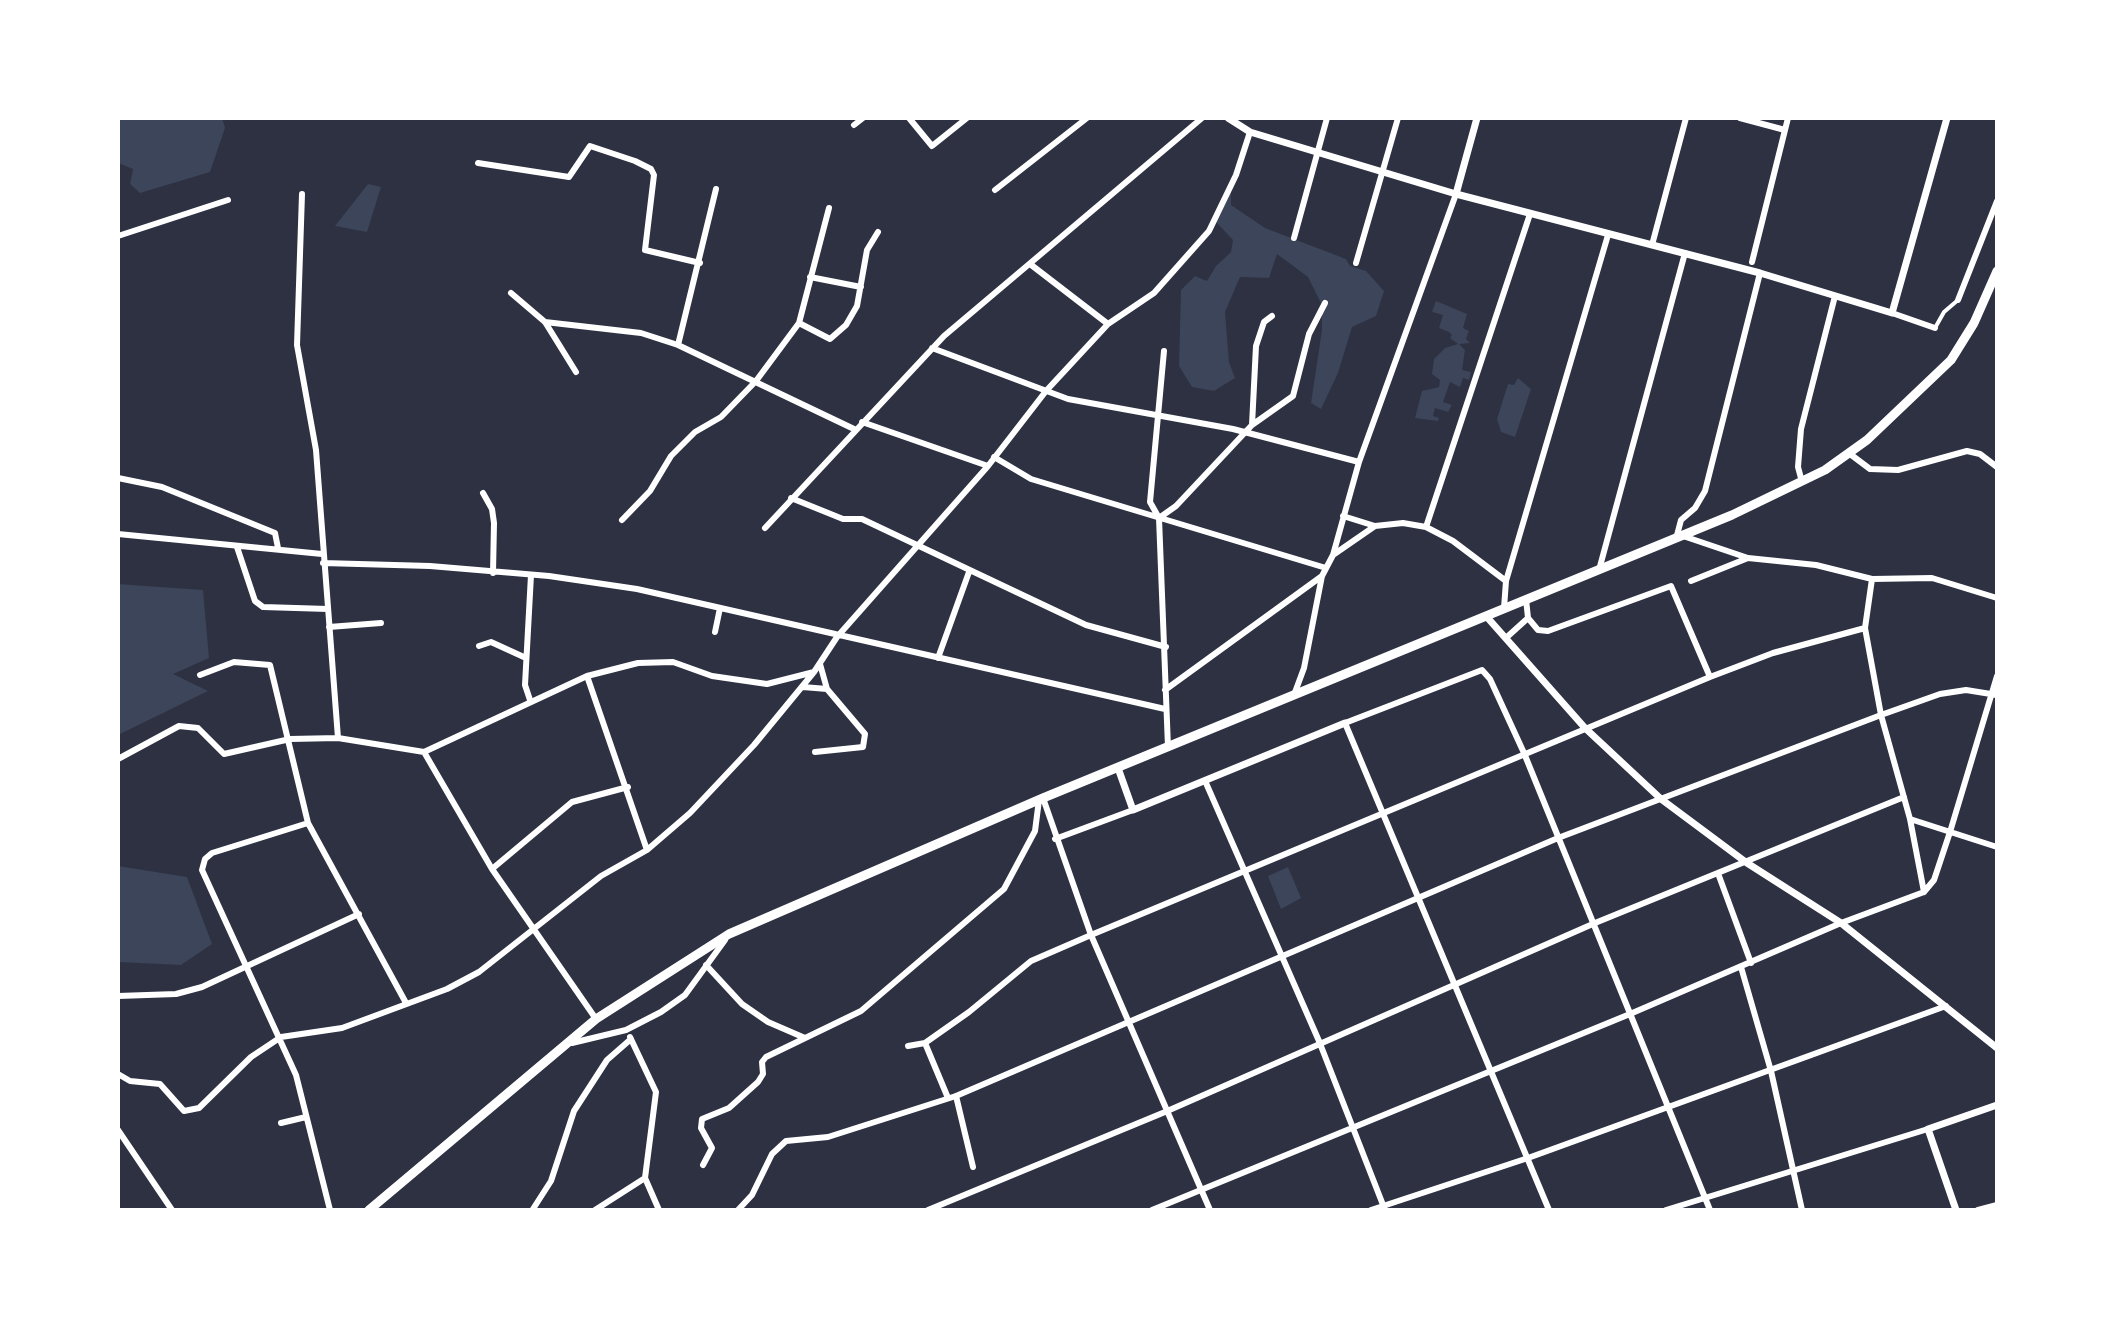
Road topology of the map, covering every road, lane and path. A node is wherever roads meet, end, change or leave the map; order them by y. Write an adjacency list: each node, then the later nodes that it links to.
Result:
1 (863, 118): 14 (street)
2 (909, 118): 3 (street)
3 (967, 118)
4 (1087, 118): 21 (street)
5 (1202, 118): 37 (street)
6 (1228, 118): 16 (street)
7 (1327, 118): 17 (street)
8 (1398, 118): 19 (street)
9 (1477, 118): 23 (street)
10 (1686, 118): 32 (street)
11 (1740, 118): 15 (street)
12 (1788, 118): 15 (street)
13 (1947, 118): 46 (street)
14 (854, 125)
15 (1785, 130): 34 (street)
16 (1250, 132): 17 (street); 50 (street)
17 (1318, 151): 19 (street); 31 (street)
18 (478, 163): 35 (street)
19 (1383, 170): 23 (street); 36 (street)
20 (716, 189): 35 (street)
21 (995, 190)
22 (302, 194): 83 (street)
23 (1456, 194): 27 (street); 65 (street)
24 (228, 200): 30 (street)
25 (1997, 201): 44 (street)
26 (829, 208): 40 (street)
27 (1530, 214): 29 (street); 76 (street)
28 (878, 232): 41 (street)
29 (1608, 235): 32 (street); 94 (street)
30 (118, 236)
31 (1294, 238)
32 (1652, 245): 33 (street)
33 (1685, 253): 39 (street); 88 (street)
34 (1752, 262)
35 (700, 263): 52 (street)
36 (1356, 263)
37 (1030, 264): 50 (street); 53 (street)
38 (1997, 271): 63 (main road)
39 (1760, 273): 43 (street); 79 (street)
40 (810, 277): 41 (street); 49 (street)
41 (861, 287): 49 (street)
42 (511, 293): 48 (street)
43 (1835, 296): 46 (street); 69 (street)
44 (1958, 300): 51 (street)
45 (1325, 303): 60 (street)
46 (1892, 313): 51 (street)
47 (1272, 316): 60 (street)
48 (545, 322): 52 (street); 55 (street)
49 (799, 323): 56 (street)
50 (1108, 324): 57 (street)
51 (1935, 328)
52 (678, 345): 56 (street)
53 (932, 348): 57 (street); 59 (street)
54 (1164, 351): 58 (street)
55 (576, 372)
56 (756, 381): 61 (street); 74 (street)
57 (1046, 391): 58 (street); 64 (street)
58 (1160, 416): 62 (street); 73 (street)
59 (862, 422): 61 (street); 66 (street)
60 (1252, 425): 62 (street)
61 (854, 429): 71 (street)
62 (1243, 434): 65 (street); 73 (street)
63 (1850, 454): 67 (street); 69 (main road)
64 (994, 457): 66 (street); 73 (street)
65 (1359, 462): 72 (street)
66 (988, 466): 80 (street)
67 (1997, 467)
68 (118, 478): 82 (street)
69 (1802, 482): 79 (main road)
70 (483, 493): 90 (street)
71 (791, 498): 77 (street); 80 (street)
72 (1343, 516): 75 (street); 84 (street)
73 (1159, 518): 87 (street); 110 (street)
74 (622, 520)
75 (1375, 526): 76 (street); 84 (street)
76 (1426, 527): 94 (street)
77 (765, 528)
78 (118, 534): 81 (street)
79 (1679, 537): 85 (street); 88 (main road)
80 (918, 545): 89 (street); 107 (street)
81 (237, 547): 82 (street); 100 (street)
82 (278, 548): 83 (street)
83 (322, 554): 86 (street)
84 (1333, 555): 87 (street)
85 (1748, 558): 93 (street); 95 (street)
86 (323, 563): 90 (street); 100 (street)
87 (1326, 568): 92 (street)
88 (1599, 570): 97 (main road)
89 (969, 572): 110 (street); 112 (street)
90 (493, 573): 91 (street)
91 (531, 575): 98 (street); 111 (street)
92 (1322, 576): 121 (street); 123 (street)
93 (1872, 579): 96 (street); 105 (street)
94 (1506, 581): 99 (street)
95 (1691, 581)
96 (1997, 598)
97 (1526, 599): 99 (main road); 102 (street)
98 (720, 608): 106 (street); 107 (street)
99 (1504, 608): 101 (main road)
100 (328, 609): 104 (street)
101 (1486, 616): 108 (street); 123 (main road)
102 (1528, 618): 108 (street); 118 (street)
103 (381, 623): 104 (street)
104 (329, 627): 129 (street)
105 (1865, 628): 118 (street); 126 (street)
106 (715, 632)
107 (837, 637): 112 (street); 113 (street)
108 (1507, 637): 128 (street)
109 (479, 646): 111 (street)
110 (1166, 647): 121 (street)
111 (526, 658): 124 (street)
112 (938, 658): 125 (street)
113 (820, 664): 114 (street); 120 (street)
114 (814, 672): 116 (street); 119 (street)
115 (200, 675): 130 (street)
116 (587, 676): 124 (street); 138 (street)
117 (1997, 676): 122 (street)
118 (1710, 677): 128 (street)
119 (803, 687): 120 (street); 150 (street)
120 (827, 689): 133 (street)
121 (1165, 690): 125 (street)
122 (1993, 694): 126 (street); 146 (street)
123 (1294, 695): 131 (main road)
124 (530, 700): 132 (street)
125 (1165, 709): 131 (street)
126 (1881, 715): 139 (street); 141 (street)
127 (1345, 723): 134 (street); 137 (street); 143 (street)
128 (1585, 728): 134 (street); 141 (street)
129 (338, 738): 130 (street); 132 (street)
130 (290, 739): 135 (street); 145 (street)
131 (1168, 747): 136 (main road)
132 (424, 752): 152 (street)
133 (815, 752)
134 (1524, 753): 143 (street); 147 (street)
135 (118, 759)
136 (1118, 768): 140 (main road); 142 (street)
137 (1206, 783): 142 (street); 153 (street)
138 (628, 787): 150 (street); 152 (street)
139 (1904, 797): 144 (street); 151 (street)
140 (1041, 799): 148 (street); 161 (main road); 177 (street)
141 (1661, 799): 147 (street); 151 (street)
142 (1133, 810): 148 (street)
143 (1384, 812): 153 (street); 156 (street)
144 (1910, 819): 146 (street); 155 (street)
145 (308, 823): 157 (street); 167 (street)
146 (1950, 832): 149 (street); 155 (street)
147 (1558, 838): 156 (street); 158 (street)
148 (1055, 839): 162 (street)
149 (1997, 847)
150 (647, 850): 160 (street)
151 (1747, 863): 154 (street); 159 (street)
152 (492, 869): 160 (street)
153 (1243, 870): 162 (street); 163 (street)
154 (1719, 876): 158 (street); 164 (street)
155 (1924, 892): 159 (street)
156 (1420, 897): 163 (street); 168 (street)
157 (359, 914): 167 (street); 170 (street)
158 (1595, 923): 168 (street); 172 (street)
159 (1841, 923): 164 (street); 171 (street)
160 (534, 932): 170 (street); 173 (street)
161 (729, 934): 165 (street); 173 (main road)
162 (1091, 935): 174 (street); 180 (street)
163 (1282, 956): 174 (street); 179 (street)
164 (1751, 963): 166 (street)
165 (706, 965): 175 (street); 177 (street)
166 (1741, 967): 172 (street); 185 (street)
167 (245, 969): 169 (street); 176 (street)
168 (1456, 983): 179 (street); 184 (street)
169 (118, 996)
170 (406, 1003): 176 (street)
171 (1946, 1006): 183 (street); 185 (street)
172 (1630, 1014): 184 (street); 189 (street)
173 (596, 1019): 181 (main road)
174 (1126, 1021): 187 (street); 190 (street)
175 (626, 1030): 178 (street); 181 (street)
176 (281, 1037): 186 (street); 191 (street)
177 (806, 1038): 197 (street)
178 (631, 1039): 200 (street); 206 (street)
179 (1319, 1041): 190 (street); 193 (street)
180 (925, 1043): 182 (street); 187 (street)
181 (564, 1044): 205 (main road)
182 (908, 1046)
183 (1997, 1048)
184 (1492, 1069): 193 (street); 196 (street)
185 (1771, 1071): 189 (street); 199 (street)
186 (118, 1074)
187 (952, 1097): 198 (street); 211 (street)
188 (1997, 1105): 194 (street)
189 (1669, 1108): 196 (street); 202 (street)
190 (1165, 1112): 201 (street); 212 (street)
191 (306, 1117): 192 (street); 208 (street)
192 (281, 1123)
193 (1353, 1126): 201 (street); 204 (street)
194 (1928, 1129): 199 (street); 220 (street)
195 (118, 1130): 207 (street)
196 (1528, 1158): 204 (street); 216 (street)
197 (703, 1165)
198 (973, 1167)
199 (1794, 1168): 202 (street); 219 (street)
200 (645, 1178): 209 (street); 210 (street)
201 (1202, 1189): 213 (street); 214 (street)
202 (1705, 1197): 217 (street); 218 (street)
203 (1997, 1205): 221 (street)
204 (1384, 1208): 215 (street)
205 (372, 1209)
206 (533, 1209)
207 (172, 1210)
208 (330, 1210)
209 (595, 1210)
210 (659, 1210)
211 (738, 1210)
212 (928, 1210)
213 (1152, 1210)
214 (1210, 1210)
215 (1371, 1210)
216 (1549, 1210)
217 (1666, 1210)
218 (1710, 1210)
219 (1802, 1210)
220 (1956, 1210)
221 (1978, 1210)

